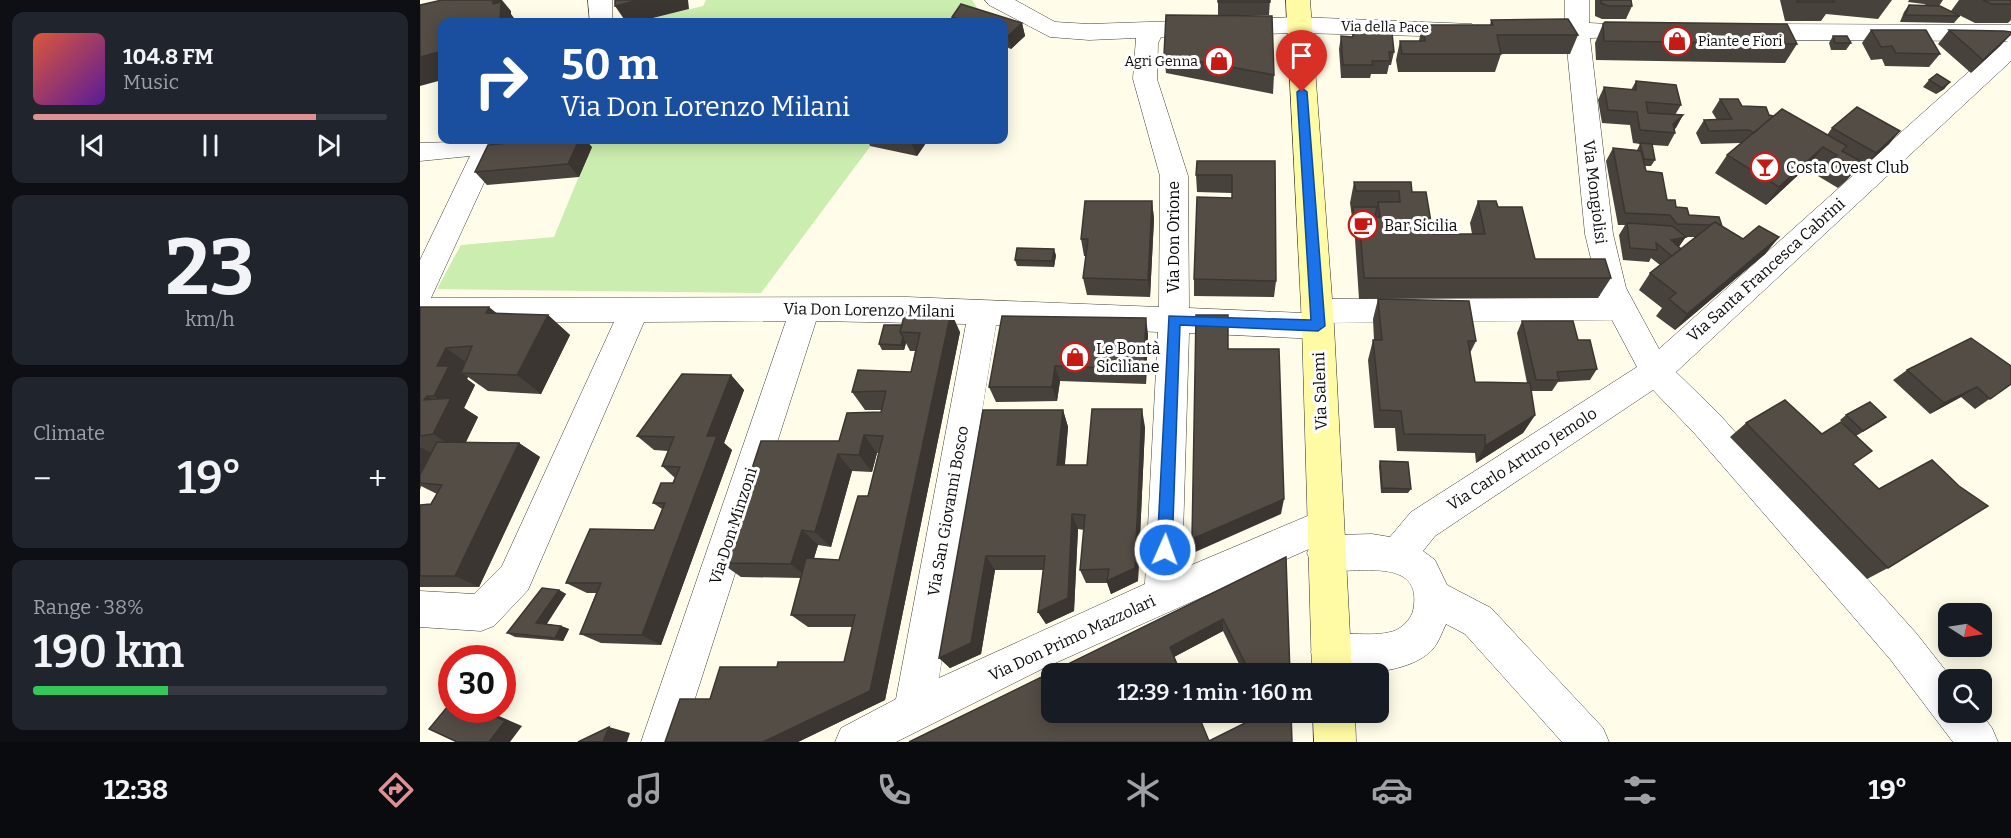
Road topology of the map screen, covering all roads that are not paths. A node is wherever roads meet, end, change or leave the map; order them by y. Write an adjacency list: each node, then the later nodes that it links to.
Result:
1 (600, 0): 5 (street)
2 (997, 0): 6 (street, Via della Pace)
3 (1577, 0): 7 (street, Via Mongiolisi)
4 (1298, 12): 6 (street, Via della Pace); 7 (street, Via della Pace); 21 (main road, Via Salemi)
5 (601, 18)
6 (1153, 28): 22 (street, Via Don Orione)
7 (1576, 31): 8 (street, Via della Pace); 16 (street, Via Mongiolisi)
8 (1659, 32)
9 (1729, 32): 10 (street)
10 (2011, 33)
11 (2011, 48): 23 (street, Via Santa Francesca Cabrini)
12 (482, 144): 14 (street)
13 (497, 144): 15 (street)
14 (420, 152)
15 (420, 291)
16 (1621, 308): 21 (street, Via Don Lorenzo Milani); 23 (street, Via Mongiolisi)
17 (805, 309): 19 (street, Via Don Lorenzo Milani); 20 (street, Via Don Lorenzo Milani); 34 (street, Via Don Minzoni)
18 (420, 310): 19 (street, Via Don Lorenzo Milani)
19 (634, 310): 28 (street)
20 (982, 312): 22 (street, Via Don Lorenzo Milani); 31 (street, Via San Giovanni Bosco)
21 (1317, 318): 22 (street, Via Don Lorenzo Milani); 24 (main road, Via Salemi)
22 (1174, 320): 26 (street, Via Don Orione)
23 (1655, 372): 25 (street, Via Carlo Arturo Jemolo); 30 (street, Via Mongiolisi)
24 (1325, 539): 25 (street); 26 (street, Via Don Primo Mazzolari); 29 (main road, Via Salemi)
25 (1397, 556): 27 (street)
26 (1163, 596): 31 (street, Via Don Primo Mazzolari)
27 (1433, 597): 29 (street); 37 (street)
28 (420, 609)
29 (1331, 663)
30 (1938, 692)
31 (914, 710): 35 (street, Via Don Primo Mazzolari)
32 (1334, 723): 36 (main road)
33 (1963, 723): 38 (street)
34 (661, 742)
35 (855, 742)
36 (1335, 742)
37 (1589, 742)
38 (1978, 742)

